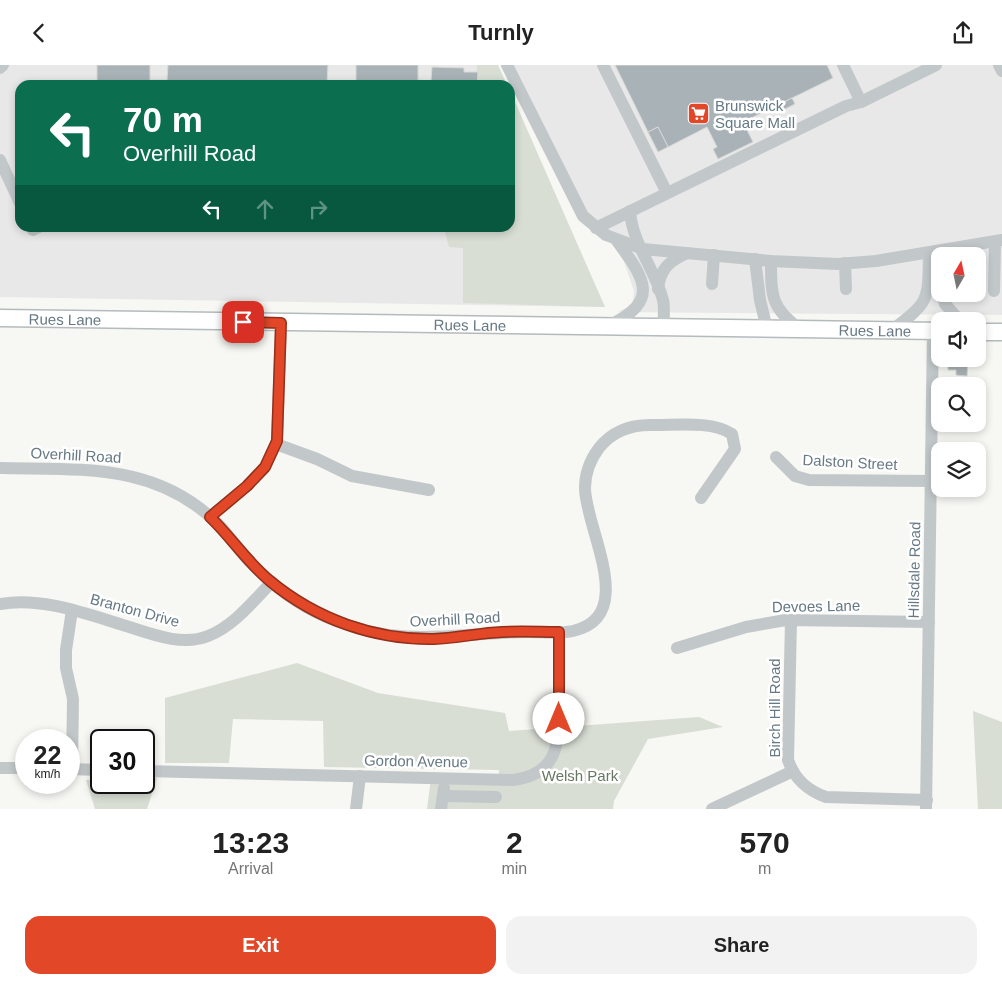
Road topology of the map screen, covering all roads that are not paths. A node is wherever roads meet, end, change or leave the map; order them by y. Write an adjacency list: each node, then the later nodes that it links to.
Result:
1 (3, 65): 7 (street)
2 (507, 65): 9 (street)
3 (603, 65): 14 (street)
4 (842, 65): 11 (street)
5 (936, 65): 11 (street)
6 (999, 65): 8 (street)
7 (0, 68)
8 (1002, 71)
9 (514, 80)
10 (515, 81): 16 (street)
11 (861, 102): 14 (street)
12 (0, 160): 13 (street)
13 (15, 192)
14 (667, 193): 15 (street)
15 (630, 211): 16 (street); 20 (street)
16 (596, 228): 17 (street)
17 (617, 241): 20 (street); 36 (street)
18 (998, 241): 19 (street); 33 (street)
19 (970, 247)
20 (643, 249): 21 (street); 30 (street)
21 (688, 253): 22 (street); 30 (street)
22 (714, 255): 25 (street); 29 (street)
23 (931, 255): 24 (street)
24 (906, 257): 27 (street); 32 (street)
25 (755, 259): 26 (street); 38 (street)
26 (771, 261): 27 (street); 39 (street)
27 (845, 263): 31 (street)
28 (931, 277): 32 (street)
29 (712, 284)
30 (658, 289): 37 (street)
31 (846, 289)
32 (928, 289): 40 (street)
33 (994, 291)
34 (0, 318): 35 (main road, Rues Lane)
35 (281, 323): 36 (main road, Rues Lane); 46 (street)
36 (605, 327): 37 (main road, Rues Lane)
37 (664, 328): 38 (main road, Rues Lane)
38 (767, 329): 39 (main road, Rues Lane)
39 (802, 329): 40 (main road, Rues Lane)
40 (891, 331): 41 (main road, Rues Lane)
41 (931, 331)
42 (986, 331): 43 (main road)
43 (1002, 332)
44 (935, 367): 45 (street, Hillsdale Road)
45 (932, 442)
46 (276, 444): 50 (street); 52 (street)
47 (776, 457): 49 (street, Dalston Street)
48 (0, 469): 52 (street, Overhill Road)
49 (931, 481): 57 (street, Hillsdale Road)
50 (429, 489)
51 (701, 498): 58 (street, Overhill Road)
52 (210, 517): 53 (street, Overhill Road)
53 (272, 583): 55 (street, Branton Drive); 58 (street, Overhill Road)
54 (0, 604): 55 (street, Branton Drive)
55 (72, 610): 60 (street)
56 (791, 620): 57 (street, Devoes Lane); 59 (street, Devoes Lane); 64 (street, Birch Hill Road)
57 (929, 622): 69 (street, Hillsdale Road)
58 (559, 632): 66 (street, Gordon Avenue)
59 (677, 648)
60 (72, 729)
61 (0, 768): 62 (street)
62 (15, 769)
63 (155, 771): 65 (street, Gordon Avenue)
64 (793, 771): 69 (street, Birch Hill Road); 72 (street)
65 (360, 776): 66 (street, Gordon Avenue); 70 (street)
66 (445, 778): 67 (street)
67 (443, 796): 68 (street); 71 (street)
68 (496, 797)
69 (927, 804)
70 (356, 809)
71 (441, 809)
72 (712, 809)

